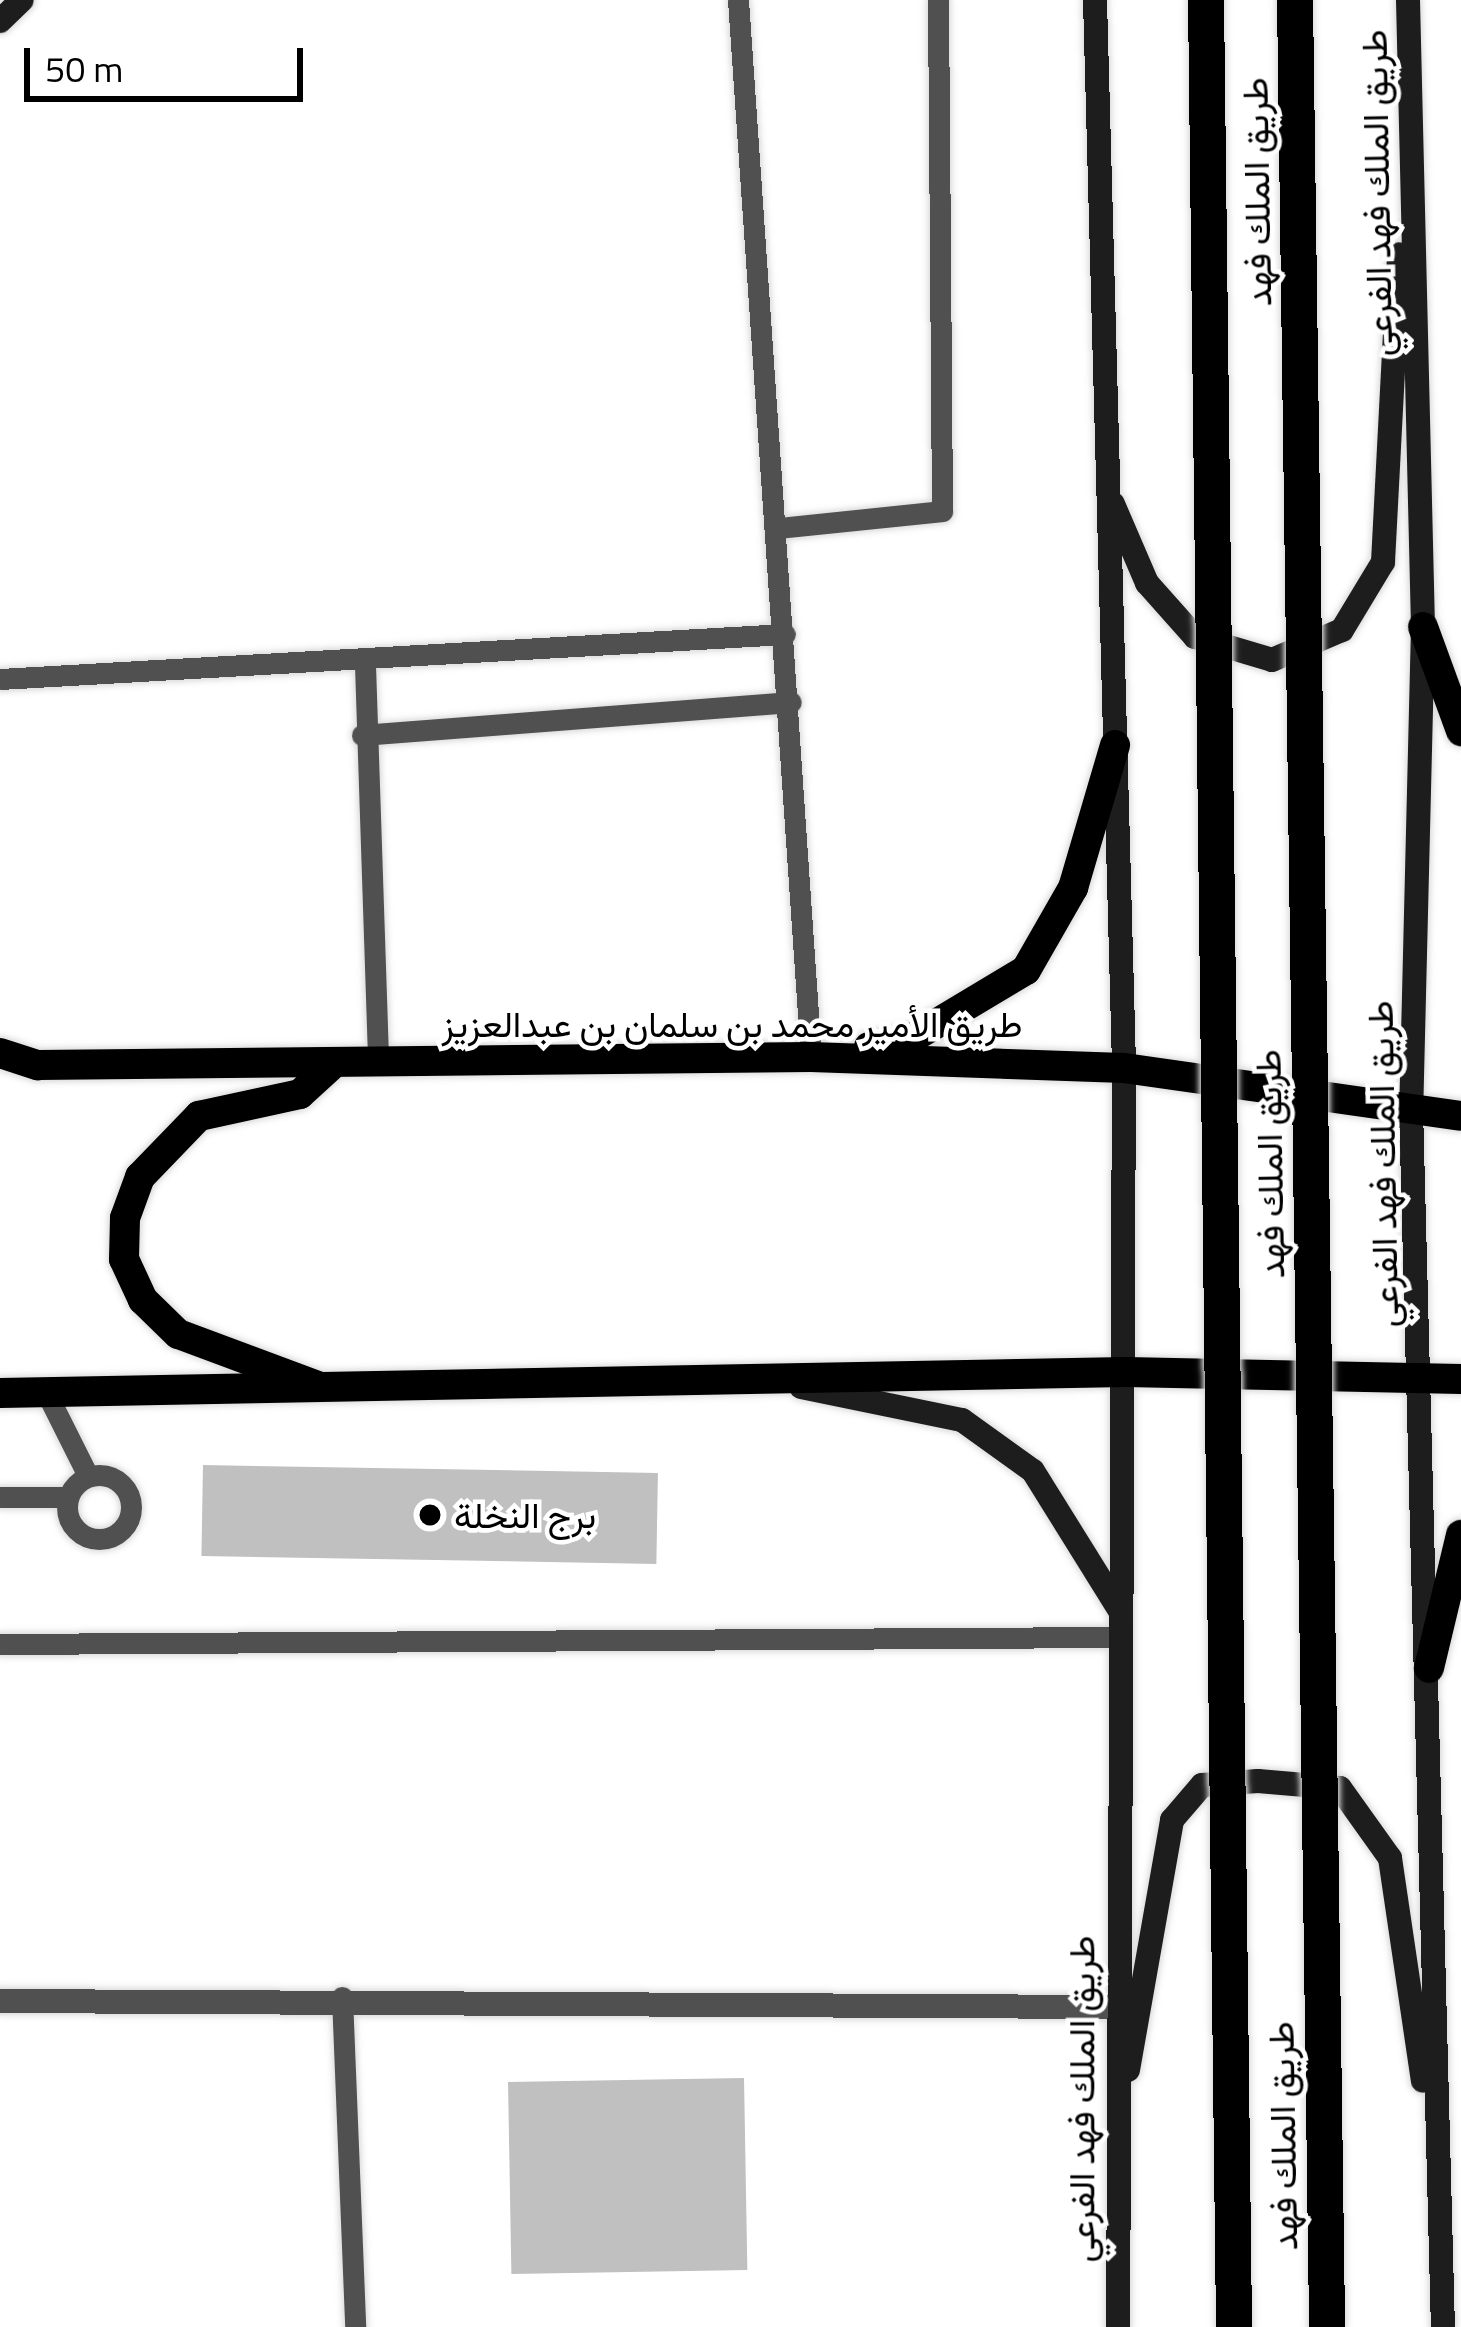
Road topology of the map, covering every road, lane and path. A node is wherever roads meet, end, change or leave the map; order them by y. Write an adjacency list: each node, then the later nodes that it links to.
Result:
1 (22, 0): 8 (main road)
2 (738, 0): 11 (lane)
3 (938, 0): 11 (lane)
4 (1095, 0): 10 (main road, طريق الملك فهد الفرعي)
5 (1206, 0): 49 (highway, طريق الملك فهد, bridge)
6 (1295, 0): 50 (highway, طريق الملك فهد, bridge)
7 (1408, 0): 9 (main road, طريق الملك فهد الفرعي)
8 (0, 21)
9 (1408, 68): 10 (main road); 12 (main road, طريق الملك فهد الفرعي)
10 (1108, 490): 19 (main road, طريق الملك فهد الفرعي)
11 (778, 528): 13 (lane)
12 (1423, 627): 17 (main road); 25 (main road, طريق الملك فهد الفرعي)
13 (785, 634): 14 (lane); 16 (lane)
14 (364, 665): 15 (lane); 18 (lane)
15 (0, 679)
16 (791, 702): 18 (lane); 21 (lane)
17 (1461, 731)
18 (362, 735): 22 (lane)
19 (1114, 745): 21 (main road); 24 (main road, طريق الملك فهد الفرعي)
20 (0, 1053): 23 (main road, طريق الأمير محمد بن سلمان بن عبدالعزيز)
21 (811, 1057): 22 (main road, طريق الأمير محمد بن سلمان بن عبدالعزيز); 24 (main road, طريق الأمير محمد بن سلمان بن عبدالعزيز)
22 (378, 1060): 23 (main road, طريق الأمير محمد بن سلمان بن عبدالعزيز)
23 (334, 1063): 31 (main road)
24 (1124, 1068): 25 (main road, طريق الأمير محمد بن سلمان بن عبدالعزيز); 27 (main road, طريق الملك فهد الفرعي)
25 (1411, 1108): 26 (main road, طريق الأمير محمد بن سلمان بن عبدالعزيز); 29 (main road, طريق الملك فهد الفرعي)
26 (1461, 1116)
27 (1126, 1372): 28 (main road); 29 (main road); 38 (main road, طريق الملك فهد الفرعي)
28 (757, 1378): 31 (main road); 38 (main road)
29 (1422, 1378): 30 (main road); 40 (main road, طريق الملك فهد الفرعي)
30 (1461, 1378)
31 (322, 1388): 32 (main road)
32 (46, 1392): 33 (main road); 34 (lane)
33 (0, 1393)
34 (88, 1476): 36 (lane); 36 (lane)
35 (0, 1497): 36 (lane)
36 (68, 1497)
37 (1461, 1534): 40 (main road)
38 (1120, 1625): 39 (lane); 43 (main road, طريق الملك فهد الفرعي)
39 (0, 1644)
40 (1429, 1668): 45 (main road, طريق الملك فهد الفرعي)
41 (342, 1997): 42 (street); 43 (street); 47 (lane)
42 (0, 2001)
43 (1116, 2007): 44 (main road, طريق الملك فهد الفرعي)
44 (1116, 2138): 45 (main road); 48 (main road, طريق الملك فهد الفرعي)
45 (1437, 2179): 46 (main road, طريق الملك فهد الفرعي)
46 (1453, 2271): 51 (main road, طريق الملك فهد الفرعي)
47 (355, 2327)
48 (1118, 2327)
49 (1234, 2327)
50 (1327, 2327)
51 (1443, 2327)

